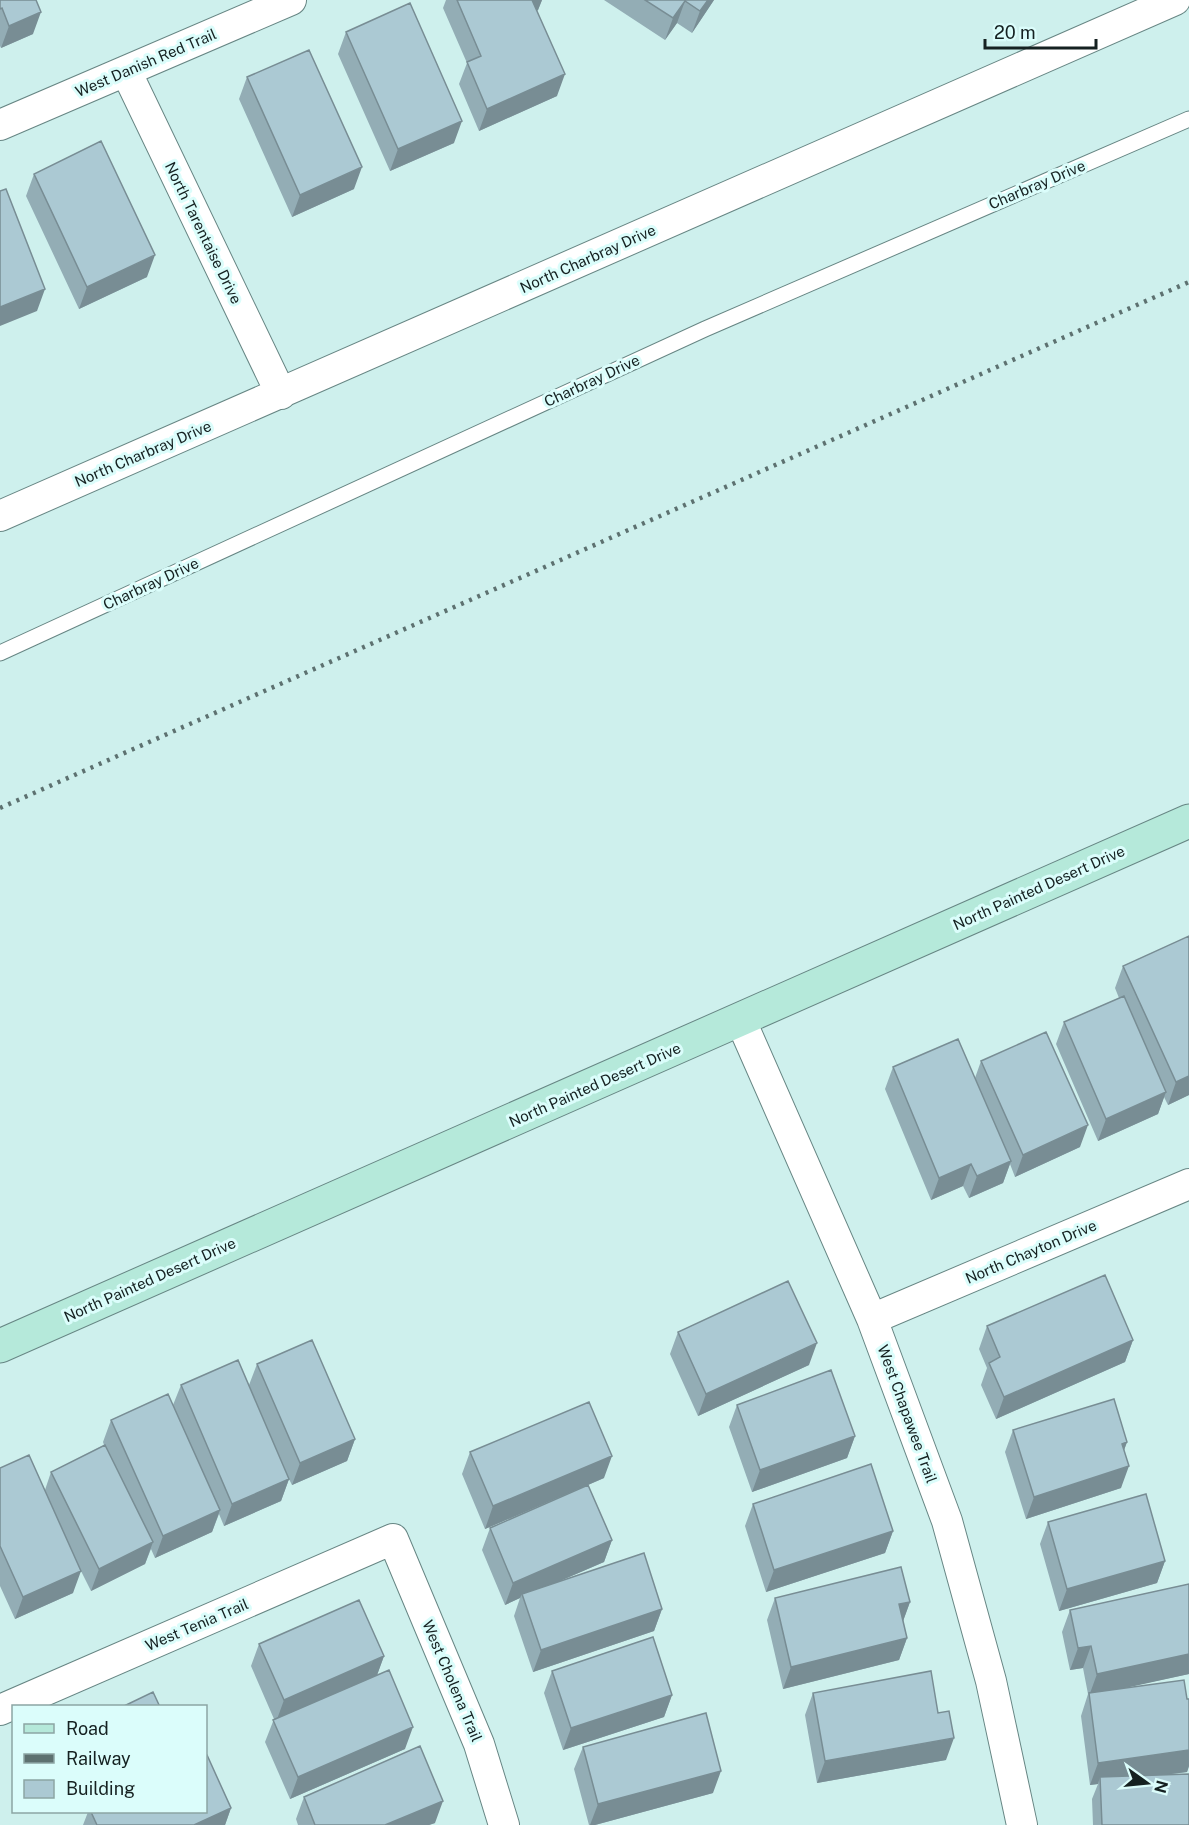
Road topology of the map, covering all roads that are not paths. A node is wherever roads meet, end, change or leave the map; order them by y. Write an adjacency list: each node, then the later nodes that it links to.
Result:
1 (291, 0): 3 (street, West Danish Red Trail)
2 (1174, 0): 6 (street, North Charbray Drive)
3 (126, 71): 5 (street, West Danish Red Trail); 6 (street, North Tarentaise Drive)
4 (1189, 119): 8 (lane, Charbray Drive)
5 (0, 125)
6 (281, 394): 7 (street, North Charbray Drive)
7 (0, 516)
8 (0, 653)
9 (1189, 821): 10 (street, North Painted Desert Drive)
10 (741, 1021): 12 (street, West Chapawee Trail); 13 (street, North Painted Desert Drive)
11 (1189, 1184): 12 (street, North Chayton Drive)
12 (872, 1319): 16 (street, West Chapawee Trail)
13 (0, 1346)
14 (393, 1539): 15 (street, West Tenia Trail); 17 (street, West Cholena Trail)
15 (0, 1710)
16 (1015, 1824)
17 (504, 1825)

